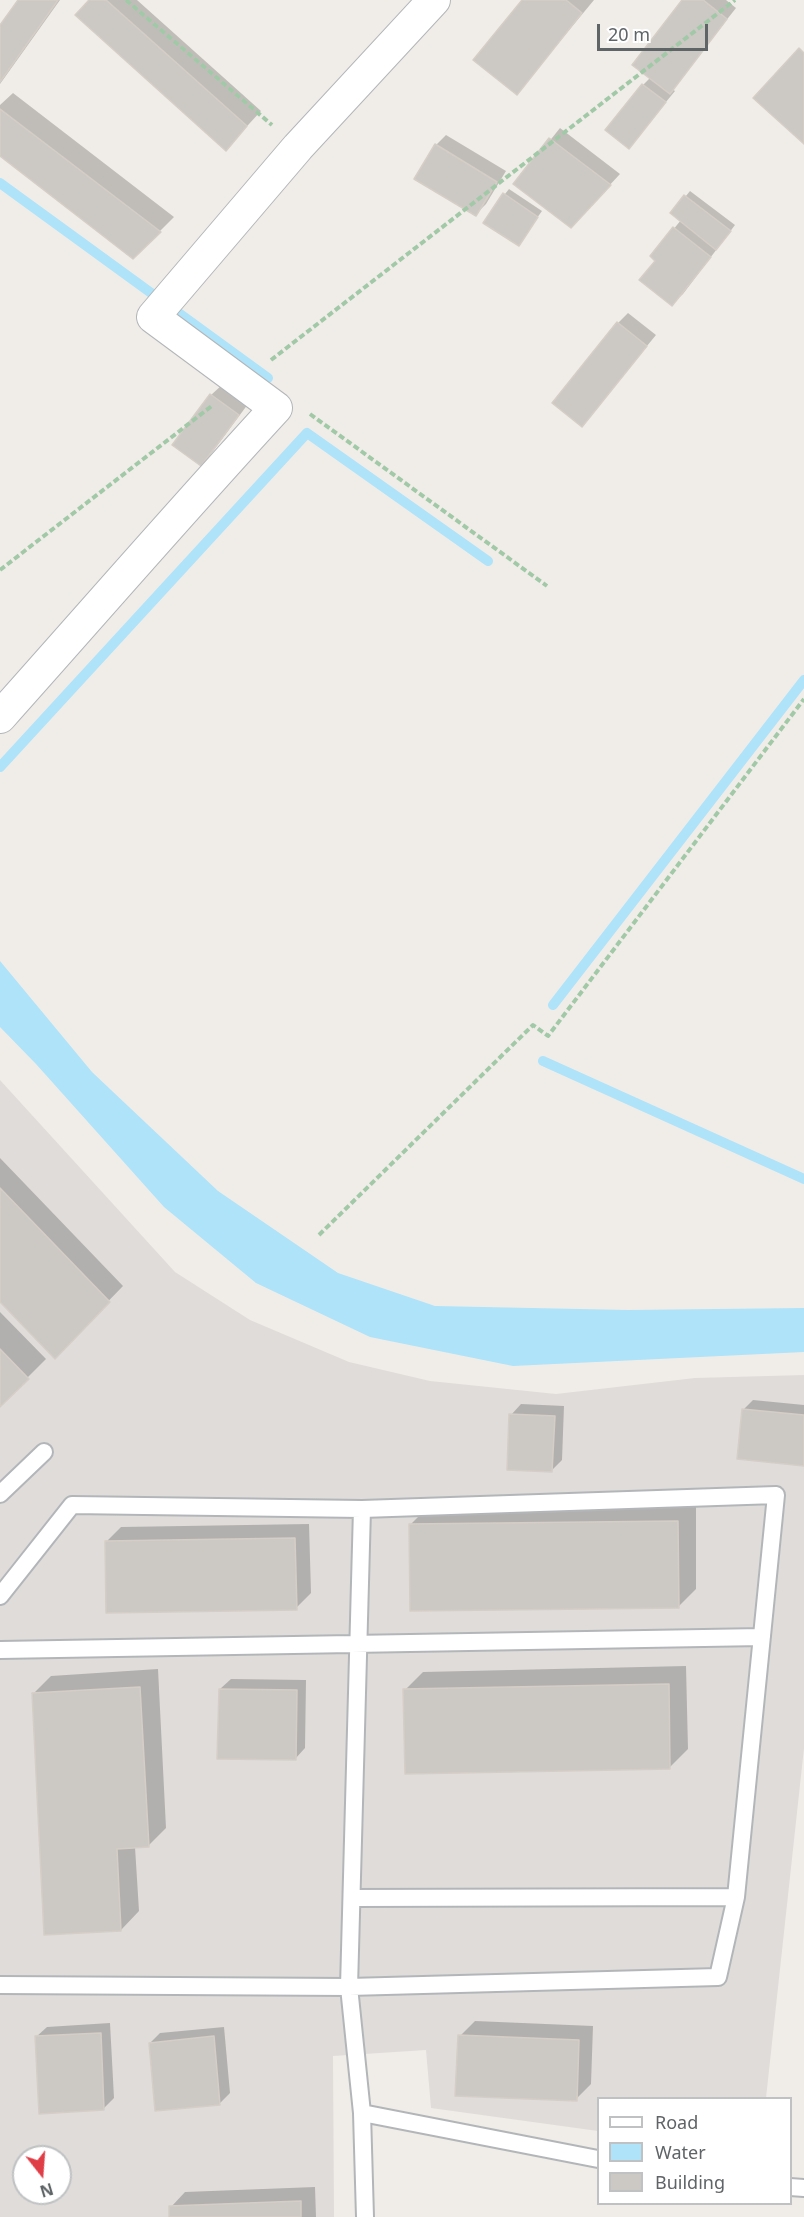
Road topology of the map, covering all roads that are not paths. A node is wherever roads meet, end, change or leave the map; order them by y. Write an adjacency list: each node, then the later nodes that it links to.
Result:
1 (434, 0): 2 (street)
2 (0, 717)
3 (44, 1452): 4 (lane)
4 (0, 1494)
5 (362, 1509): 6 (lane); 7 (lane); 8 (lane)
6 (0, 1596)
7 (762, 1637): 8 (lane); 10 (lane)
8 (358, 1644): 9 (lane); 11 (lane)
9 (0, 1650)
10 (736, 1897): 11 (lane); 13 (lane)
11 (352, 1898): 13 (lane)
12 (0, 1985): 13 (lane)
13 (350, 1987): 14 (lane)
14 (362, 2113): 15 (lane); 16 (lane)
15 (597, 2159)
16 (365, 2217)

